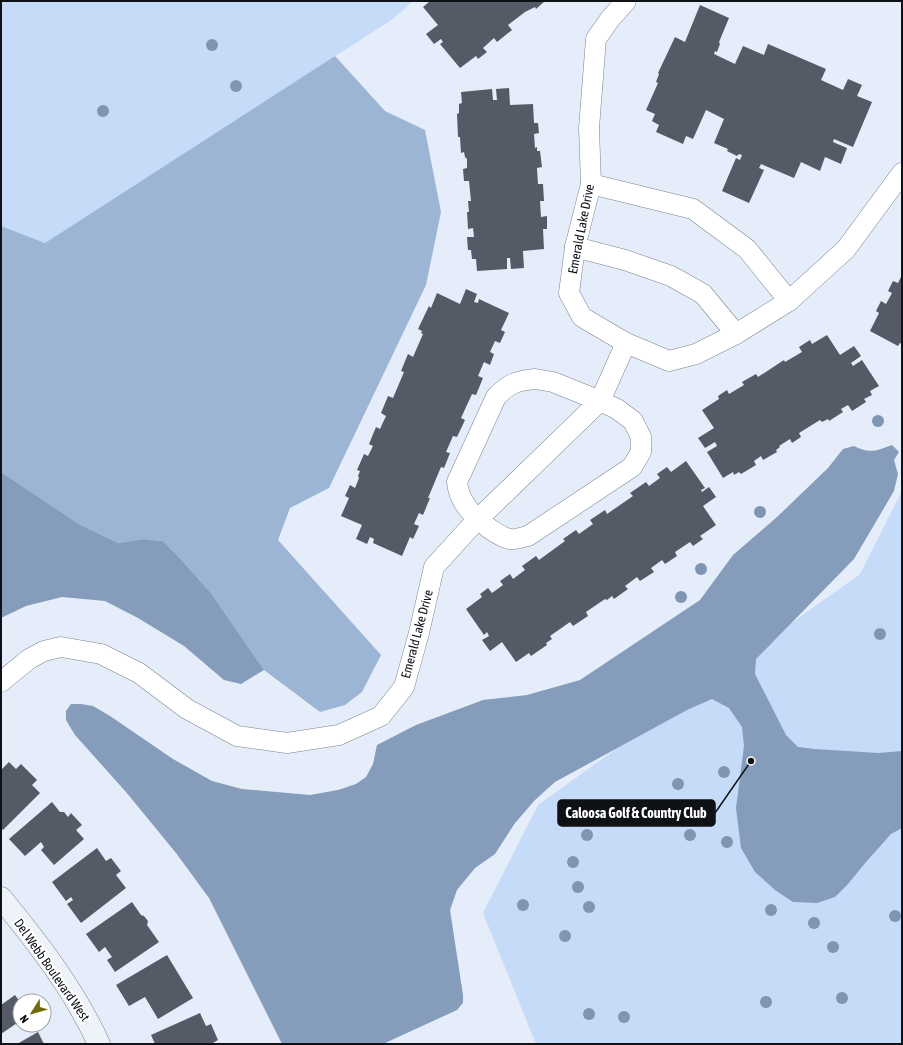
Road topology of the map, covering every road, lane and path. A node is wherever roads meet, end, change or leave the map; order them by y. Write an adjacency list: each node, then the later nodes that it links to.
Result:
1 (626, 1): 3 (street, Emerald Lake Drive)
2 (902, 173): 5 (street, Emerald Lake Drive)
3 (591, 184): 4 (street, Emerald Lake Drive); 5 (street)
4 (575, 247): 6 (street); 7 (street, Emerald Lake Drive)
5 (789, 301): 6 (street, Emerald Lake Drive)
6 (736, 334): 7 (street, Emerald Lake Drive)
7 (626, 343): 8 (street, Emerald Lake Drive)
8 (600, 401): 9 (street, Emerald Lake Drive); 9 (street); 9 (street)
9 (478, 520): 10 (street, Emerald Lake Drive)
10 (1, 682)
11 (1, 898): 12 (street, Del Webb Boulevard West)
12 (99, 1044)

